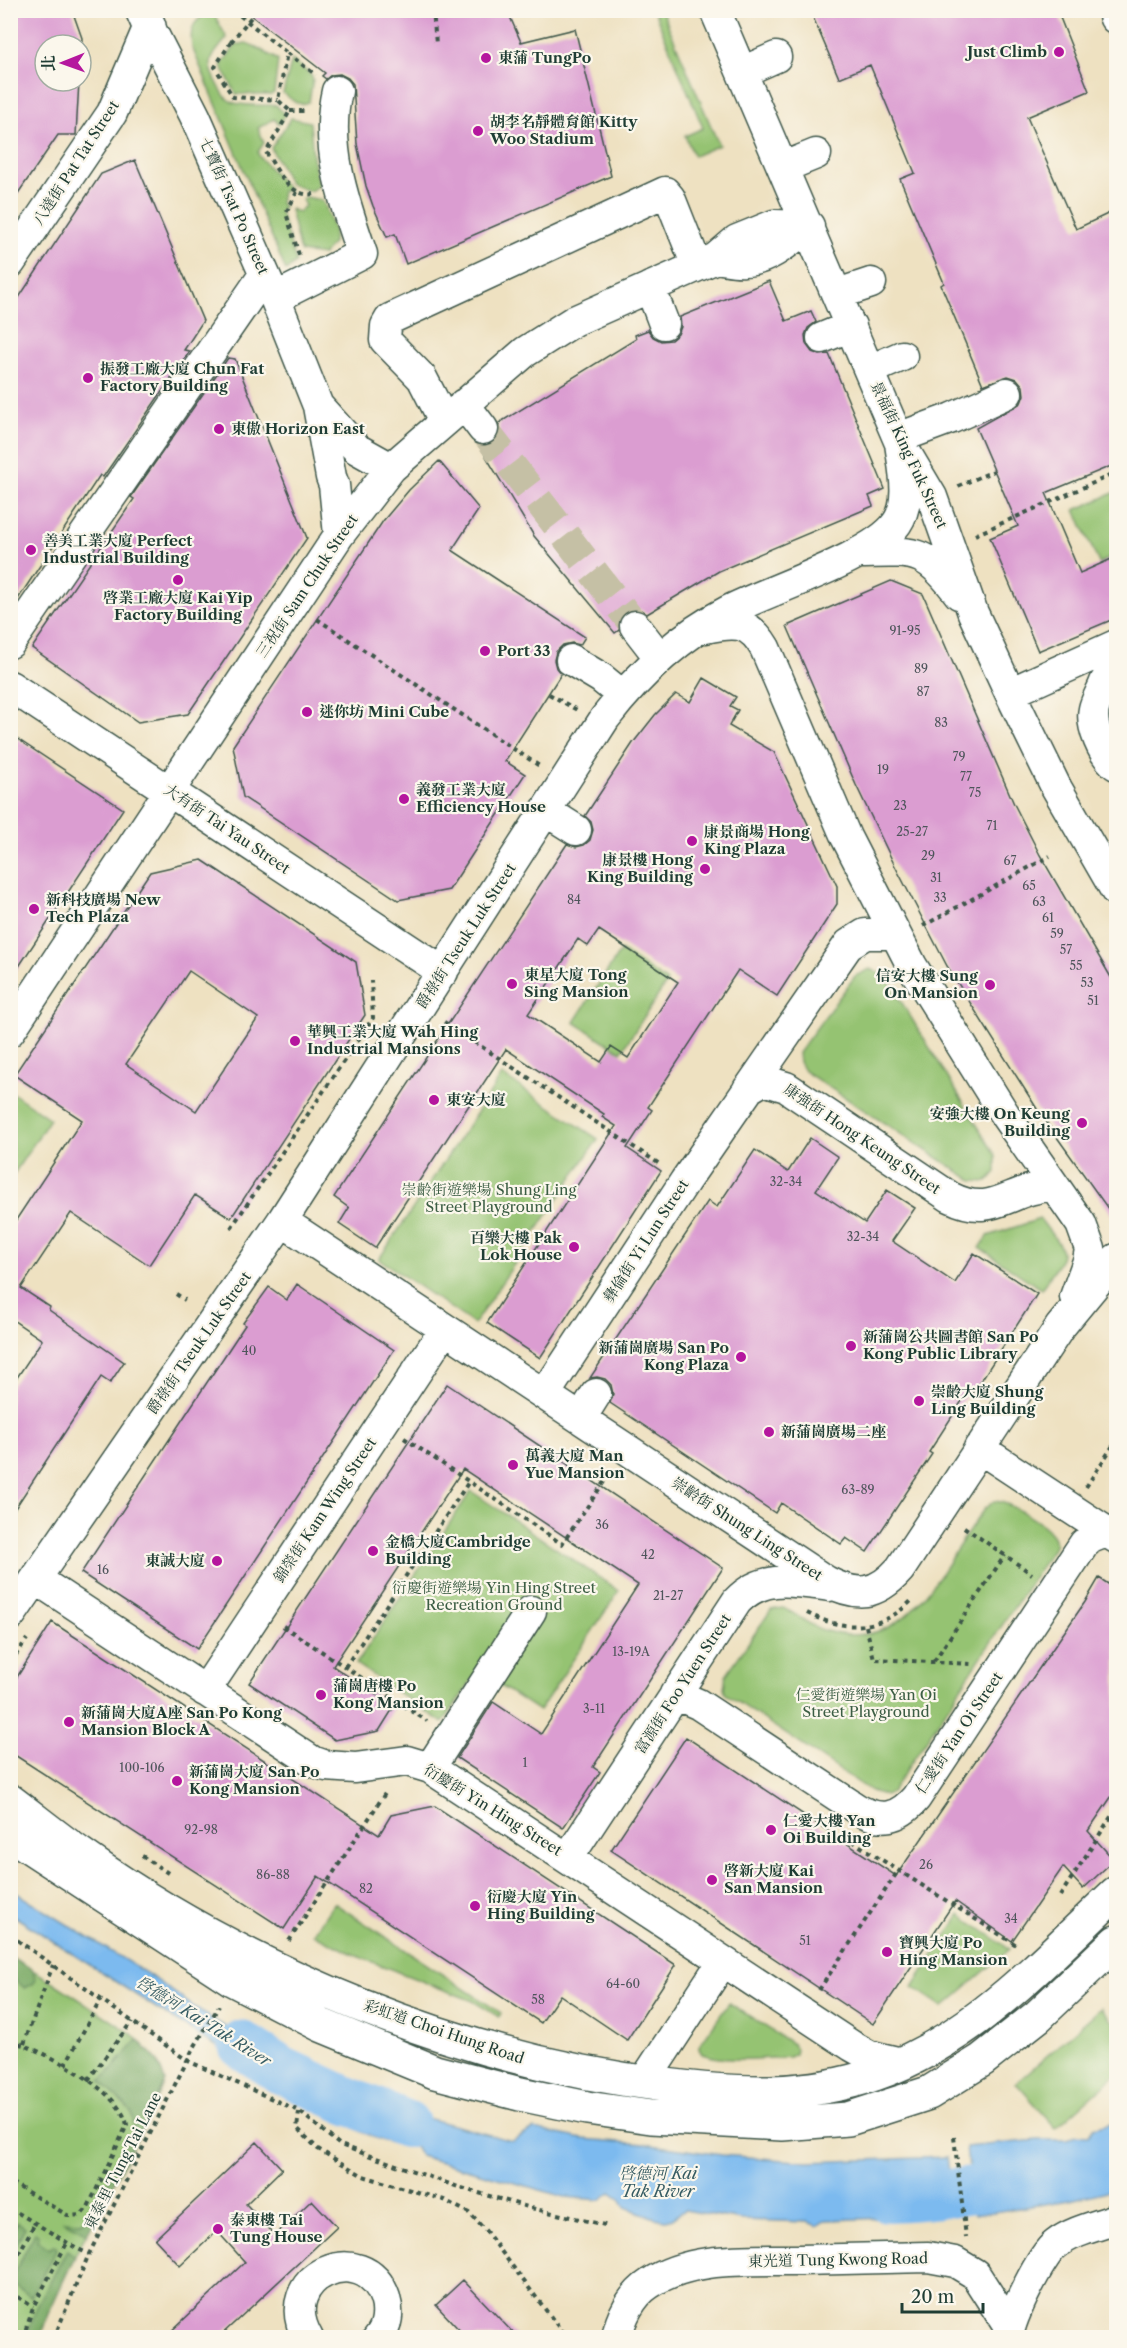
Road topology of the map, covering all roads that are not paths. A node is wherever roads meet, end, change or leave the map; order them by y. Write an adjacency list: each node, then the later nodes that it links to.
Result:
1 (716, 10): 6 (street, 景福街 King Fuk Street)
2 (1114, 10): 4 (main road)
3 (149, 16): 11 (street, 八達街 Pat Tat Street); 14 (street, 七寶街 Tsat Po Street)
4 (1116, 17)
5 (776, 57): 6 (street)
6 (742, 72): 9 (street, 景福街 King Fuk Street)
7 (336, 91): 14 (street)
8 (816, 154): 9 (street)
9 (783, 167): 10 (street, 景福街 King Fuk Street)
10 (809, 226): 12 (street, 三祝街 Sam Chuk Street); 16 (street, 景福街 King Fuk Street)
11 (16, 244)
12 (706, 262): 15 (street, 三祝街 Sam Chuk Street); 24 (street)
13 (871, 283): 16 (street)
14 (269, 287): 23 (street, 七寶街 Tsat Po Street); 33 (street)
15 (650, 287): 17 (street); 24 (street, 三祝街 Sam Chuk Street)
16 (838, 294): 18 (street, 景福街 King Fuk Street)
17 (664, 324)
18 (851, 326): 19 (street); 21 (street, 景福街 King Fuk Street)
19 (822, 338)
20 (902, 356): 21 (street)
21 (870, 370): 26 (street, 景福街 King Fuk Street)
22 (1007, 393): 26 (street)
23 (318, 406): 27 (street, 七寶街 Tsat Po Street); 28 (street, 七寶街 Tsat Po Street)
24 (454, 413): 25 (street); 27 (street, 三祝街 Sam Chuk Street)
25 (483, 429)
26 (899, 440): 29 (street, 爵祿街 Tseuk Luk Street); 30 (street, 景福街 King Fuk Street)
27 (392, 468): 28 (street, 三祝街 Sam Chuk Street)
28 (339, 535): 42 (street, 三祝街 Sam Chuk Street)
29 (859, 553): 30 (street, 爵祿街 Tseuk Luk Street); 32 (street, 爵祿街 Tseuk Luk Street)
30 (973, 613): 39 (street, 景福街 King Fuk Street)
31 (635, 626): 35 (street)
32 (696, 630): 35 (street, 爵祿街 Tseuk Luk Street); 46 (street)
33 (10, 643)
34 (1116, 645): 39 (street)
35 (659, 657): 40 (street, 爵祿街 Tseuk Luk Street)
36 (571, 660): 40 (street)
37 (1116, 678): 41 (street)
38 (10, 686): 42 (street, 大有街 Tai Yau Street)
39 (1010, 693): 45 (street, 景福街 King Fuk Street)
40 (622, 696): 43 (street, 爵祿街 Tseuk Luk Street)
41 (1116, 765)
42 (170, 790): 47 (street, 大有街 Tai Yau Street); 48 (street, 三祝街 Sam Chuk Street)
43 (546, 811): 44 (street); 47 (street, 爵祿街 Tseuk Luk Street)
44 (576, 830)
45 (1115, 887)
46 (908, 931): 49 (street); 50 (street)
47 (443, 972): 51 (street, 爵祿街 Tseuk Luk Street)
48 (11, 1031)
49 (748, 1089): 50 (street, 康強街 Hong Keung Street); 55 (street, 彝倫街 Yi Lun Street)
50 (1054, 1186): 53 (street)
51 (282, 1221): 54 (street, 崇齡街 Shung Ling Street); 58 (street, 爵祿街 Tseuk Luk Street)
52 (1116, 1259): 53 (street, 崇齡街 Shung Ling Street)
53 (1060, 1326): 56 (street, 崇齡街 Shung Ling Street)
54 (445, 1329): 55 (street, 崇齡街 Shung Ling Street); 62 (street, 錦榮街 Kam Wing Street)
55 (545, 1394): 59 (street, 崇齡街 Shung Ling Street)
56 (979, 1448): 57 (street); 59 (street, 崇齡街 Shung Ling Street)
57 (1111, 1535): 63 (street, 仁愛街 Yan Oi Street)
58 (36, 1579): 61 (street, 爵祿街 Tseuk Luk Street); 62 (street, 衍慶街 Yin Hing Street)
59 (839, 1587): 63 (street, 富源街 Foo Yuen Street)
60 (531, 1611): 64 (street)
61 (10, 1616)
62 (206, 1691): 64 (street, 衍慶街 Yin Hing Street)
63 (675, 1695): 67 (street, 富源街 Foo Yuen Street)
64 (430, 1768): 67 (street, 衍慶街 Yin Hing Street)
65 (10, 1801): 72 (main road, 彩虹道 Choi Hung Road)
66 (10, 1834): 69 (main road)
67 (568, 1858): 70 (street, 衍慶街 Yin Hing Street)
68 (1116, 1893): 71 (main road, 彩虹道 Choi Hung Road)
69 (1116, 1942)
70 (723, 1961): 71 (street, 衍慶街 Yin Hing Street); 72 (street)
71 (902, 2064): 72 (main road, 彩虹道 Choi Hung Road)
72 (643, 2083)
73 (1116, 2219): 74 (street, 東光道 Tung Kwong Road)
74 (1009, 2332): 77 (street, 東光道 Tung Kwong Road)
75 (308, 2337): 76 (street)
76 (378, 2337)
77 (618, 2337)

